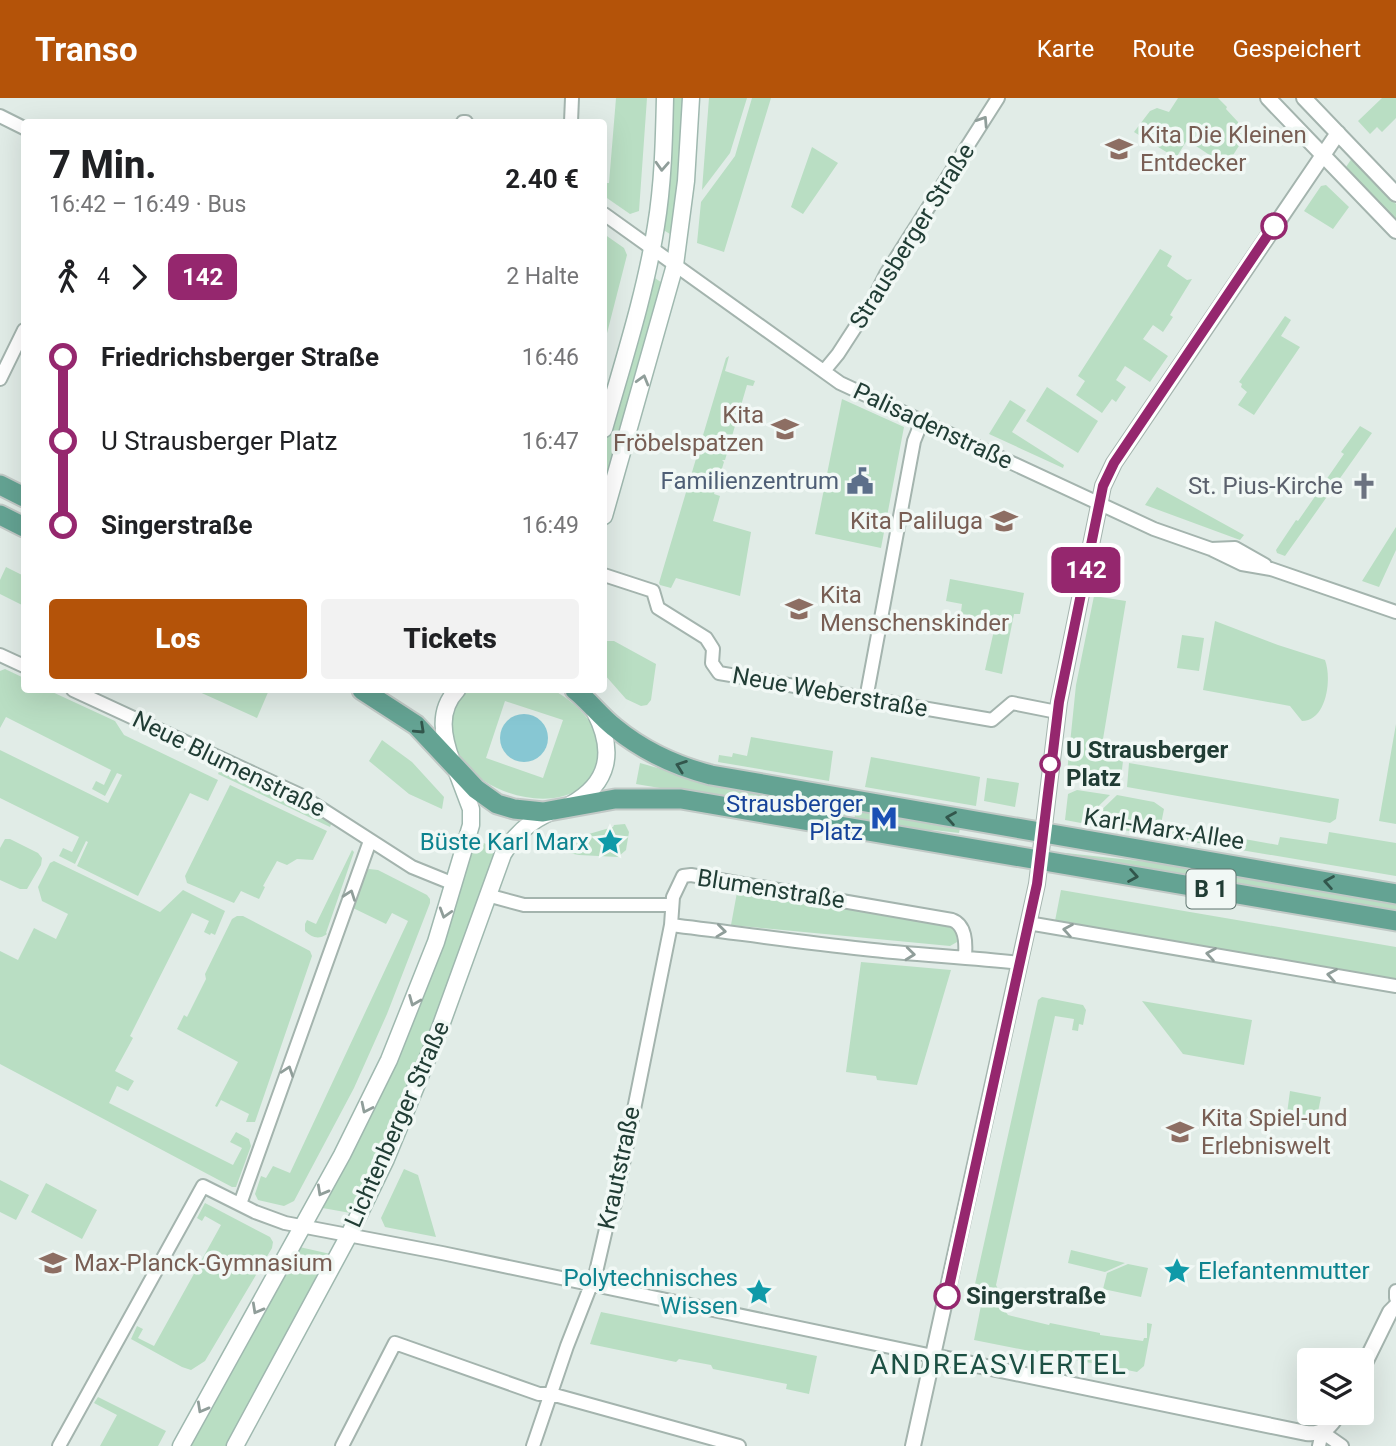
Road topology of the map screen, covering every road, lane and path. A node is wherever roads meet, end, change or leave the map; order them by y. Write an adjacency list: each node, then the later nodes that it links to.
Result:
1 (572, 98): 8 (street)
2 (665, 98): 15 (main road, one-way to 15)
3 (691, 98): 16 (main road)
4 (998, 98): 18 (street, Strausberger Straße, one-way to 4)
5 (1268, 98): 11 (street)
6 (1304, 98): 10 (street)
7 (0, 116): 9 (street)
8 (571, 119)
9 (21, 126)
10 (1338, 134): 11 (street); 12 (street)
11 (1323, 155): 14 (street); 24 (street)
12 (1396, 194)
13 (607, 216): 15 (street)
14 (1396, 231)
15 (652, 248): 16 (street); 20 (main road)
16 (675, 265): 18 (street, Palisadenstraße); 25 (main road, one-way to 16)
17 (20, 349): 19 (street)
18 (824, 371): 21 (street, Palisadenstraße)
19 (0, 379)
20 (607, 419)
21 (922, 421): 24 (street, Palisadenstraße); 36 (street)
22 (0, 485): 23 (main road)
23 (21, 496)
24 (1099, 504): 29 (street, Palisadenstraße); 37 (street)
25 (607, 505)
26 (0, 515): 27 (main road)
27 (21, 526)
28 (607, 576): 36 (street, Neue Weberstraße)
29 (1396, 612)
30 (0, 655): 31 (street)
31 (21, 665)
32 (80, 693): 41 (street, Neue Blumenstraße)
33 (367, 693): 38 (main road, B 1, one-way to 38)
34 (455, 693): 38 (main road)
35 (584, 696): 39 (main road); 40 (main road, Karl-Marx-Allee / B 1, one-way to 35)
36 (866, 699): 37 (street, Neue Weberstraße)
37 (1058, 712): 40 (street)
38 (453, 764): 39 (main road, B 1); 43 (main road, Lichtenberger Straße)
39 (557, 810): 42 (main road, Karl-Marx-Allee / B 1); 45 (main road, Lichtenberger Straße)
40 (1042, 834): 42 (street); 44 (main road, Karl-Marx-Allee / B 1, one-way to 40)
41 (370, 842): 43 (street, Neue Blumenstraße); 53 (street, one-way to 41)
42 (1040, 860): 47 (main road, Karl-Marx-Allee / B 1, one-way to 47); 48 (street)
43 (454, 884): 54 (main road, Lichtenberger Straße, one-way to 54)
44 (1396, 894)
45 (487, 895): 46 (street); 55 (main road, Lichtenberger Straße)
46 (671, 905): 49 (street, Blumenstraße); 50 (street, Blumenstraße)
47 (1396, 921)
48 (1028, 923): 51 (street); 52 (street, one-way to 48)
49 (671, 925): 50 (street, Blumenstraße, one-way to 50); 56 (street, Krautstraße)
50 (965, 956): 51 (street, Blumenstraße)
51 (1020, 963): 63 (street)
52 (1396, 986)
53 (240, 1205): 54 (street); 66 (street)
54 (303, 1226): 55 (street); 67 (main road, Lichtenberger Straße, one-way to 67)
55 (349, 1235): 56 (street); 68 (main road, Lichtenberger Straße)
56 (591, 1284): 63 (street); 64 (street, Krautstraße)
57 (1396, 1290): 58 (street)
58 (1396, 1298)
59 (1396, 1306): 61 (street)
60 (1396, 1331): 61 (street)
61 (1377, 1340): 62 (street)
62 (1373, 1348)
63 (933, 1356): 65 (street); 72 (street)
64 (551, 1394): 69 (street); 70 (street, Krautstraße); 71 (street)
65 (1321, 1439): 73 (street)
66 (59, 1446)
67 (181, 1446)
68 (235, 1446)
69 (342, 1446)
70 (533, 1446)
71 (738, 1446)
72 (913, 1446)
73 (1342, 1446)

